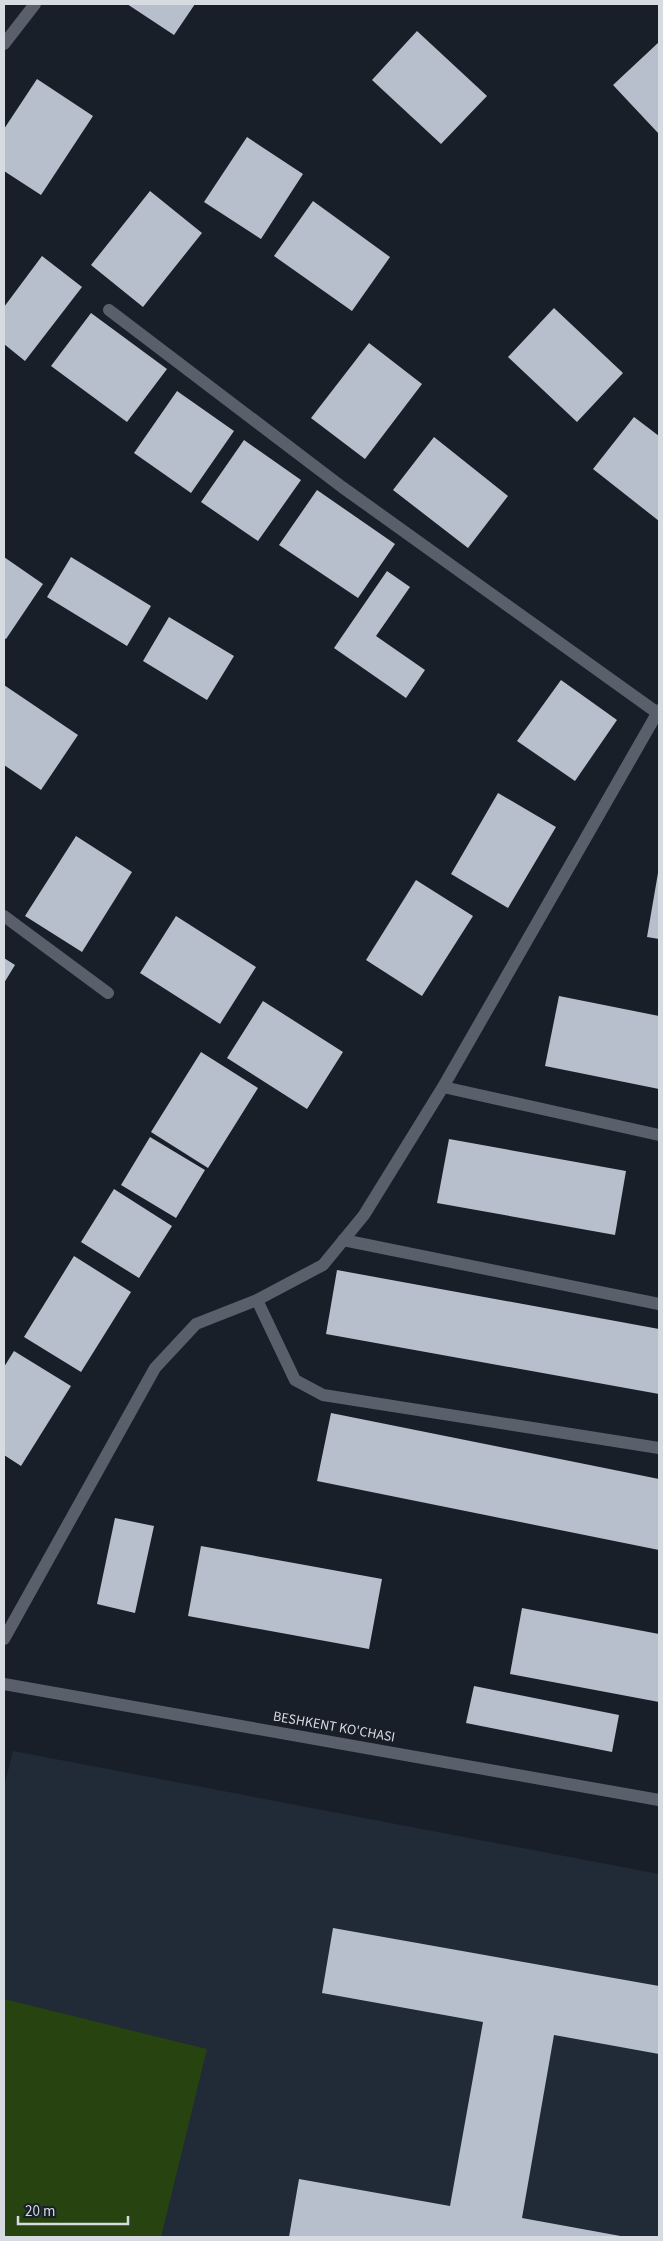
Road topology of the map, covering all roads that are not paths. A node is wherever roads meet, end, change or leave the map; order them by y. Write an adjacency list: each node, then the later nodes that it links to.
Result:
1 (35, 4): 2 (street)
2 (4, 44)
3 (109, 310): 4 (street)
4 (659, 713): 7 (street)
5 (4, 916): 6 (street)
6 (108, 993)
7 (443, 1087): 8 (street); 9 (street)
8 (659, 1134)
9 (343, 1240): 10 (street); 11 (street)
10 (257, 1300): 12 (street); 13 (street)
11 (659, 1304)
12 (659, 1448)
13 (4, 1639)
14 (4, 1684): 15 (street, BESHKENT KO'CHASI)
15 (659, 1800)

